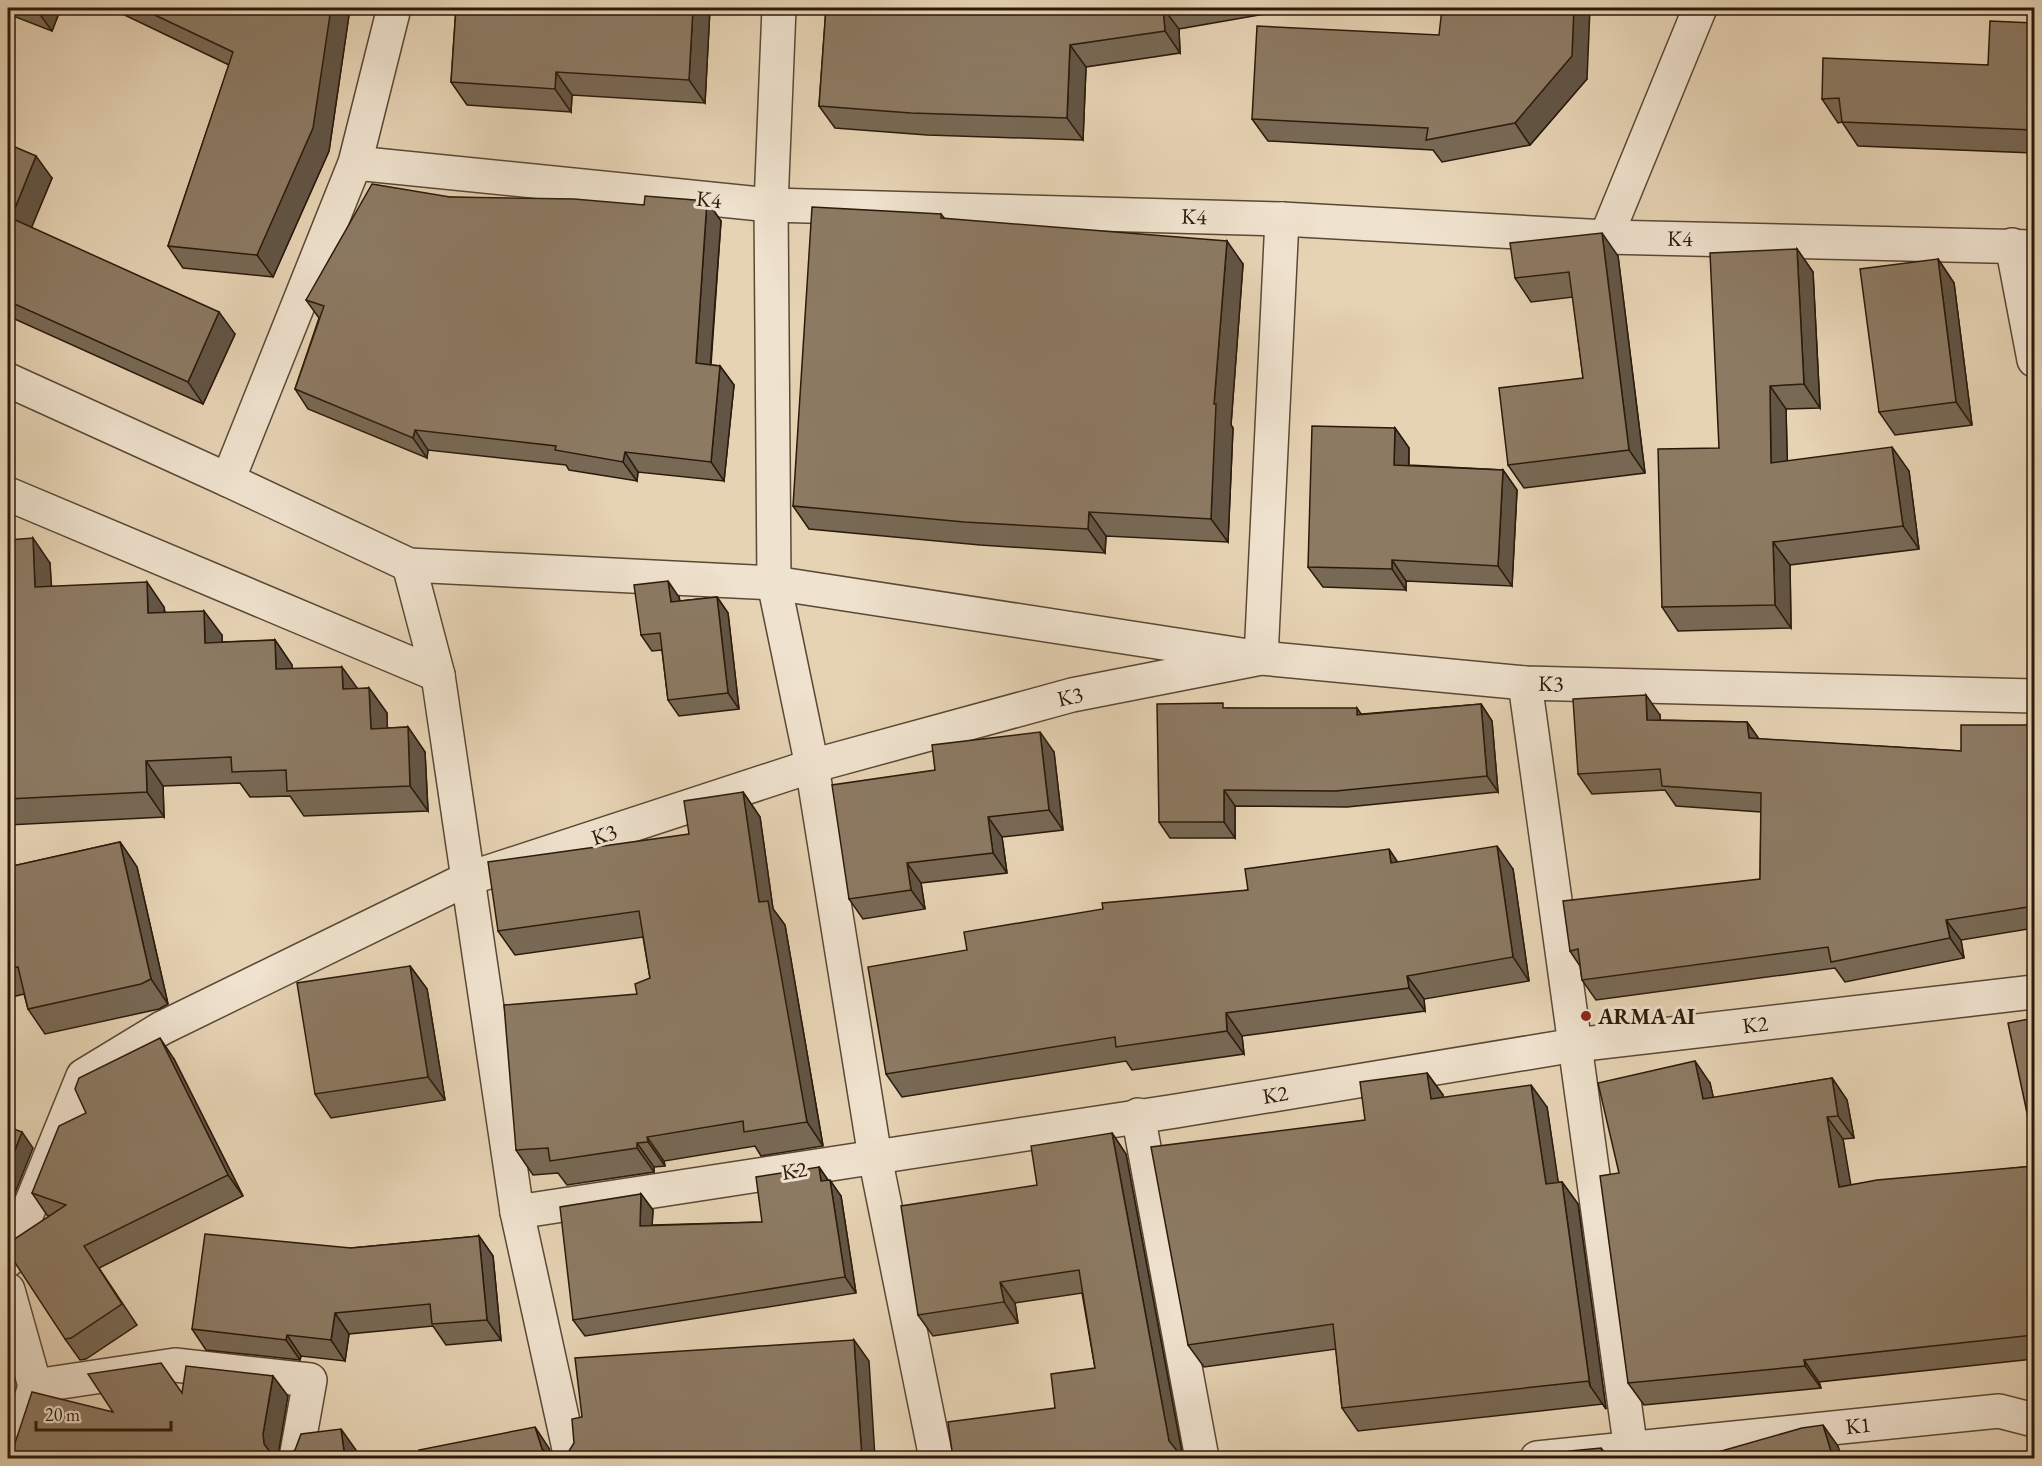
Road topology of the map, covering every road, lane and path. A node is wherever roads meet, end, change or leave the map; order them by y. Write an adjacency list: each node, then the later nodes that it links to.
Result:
1 (394, 8): 4 (street)
2 (779, 8): 5 (street)
3 (1700, 8): 7 (street)
4 (355, 163): 5 (street, K4); 11 (street)
5 (771, 205): 6 (street, K4); 14 (street)
6 (1282, 219): 7 (street, K4); 15 (street)
7 (1606, 237): 8 (street, K4)
8 (2023, 246): 9 (street)
9 (2034, 360)
10 (8, 380): 11 (street)
11 (228, 480): 13 (street)
12 (8, 494): 16 (street)
13 (409, 565): 14 (street); 16 (street)
14 (774, 583): 15 (street); 19 (street)
15 (1262, 658): 17 (street, K3); 19 (street, K3)
16 (438, 675): 20 (street)
17 (1525, 683): 18 (street, K3); 22 (street)
18 (2034, 696)
19 (812, 766): 20 (street, K3); 24 (street)
20 (467, 879): 25 (street); 26 (street, K3)
21 (2034, 992): 22 (street, K2)
22 (1575, 1045): 23 (street, K2); 30 (street)
23 (1137, 1115): 24 (street, K2); 35 (street)
24 (875, 1157): 25 (street, K2); 34 (street)
25 (517, 1212): 33 (street)
26 (8, 1260)
27 (8, 1290): 28 (street)
28 (35, 1386): 31 (street); 32 (street)
29 (2034, 1419): 30 (street, K1)
30 (1631, 1454): 36 (street, K1)
31 (12, 1458)
32 (296, 1458)
33 (571, 1458)
34 (936, 1458)
35 (1202, 1458)
36 (1537, 1458)

